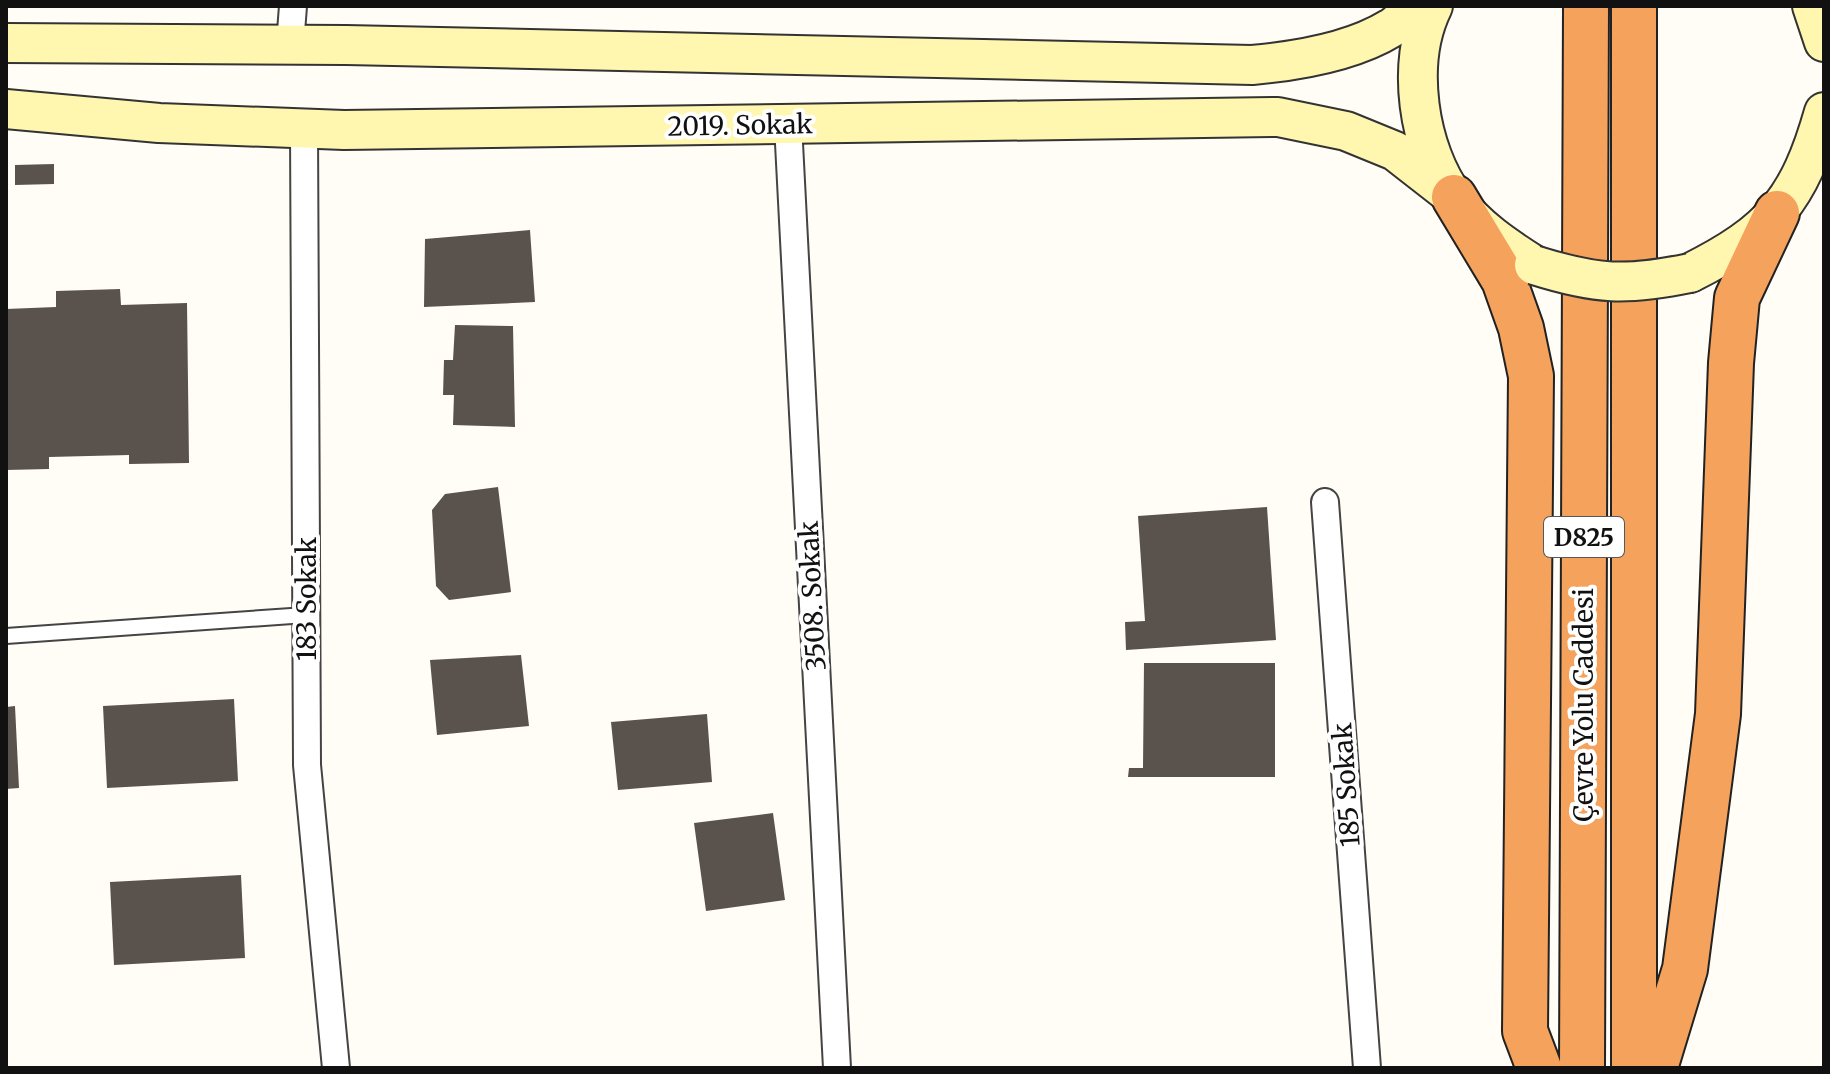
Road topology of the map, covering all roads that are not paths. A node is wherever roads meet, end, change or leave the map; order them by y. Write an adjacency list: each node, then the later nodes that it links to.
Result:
1 (293, 6): 9 (street)
2 (1413, 6): 9 (street)
3 (1433, 6): 15 (street)
4 (1586, 6): 24 (highway, Çevre Yolu Caddesi / D825)
5 (1634, 6): 25 (highway, Çevre Yolu Caddesi / D825)
6 (1812, 6): 7 (street)
7 (1824, 42)
8 (6, 43): 9 (street)
9 (290, 45)
10 (6, 109): 13 (street, 2019. Sokak)
11 (1824, 112): 16 (street)
12 (788, 124): 13 (street, 2019. Sokak); 15 (street, 2019. Sokak); 21 (street, 3508. Sokak)
13 (304, 129): 18 (street, 183 Sokak)
14 (1824, 161): 16 (street)
15 (1454, 197): 16 (street, bridge); 23 (highway)
16 (1777, 213): 26 (highway)
17 (1325, 502): 22 (street, 185 Sokak)
18 (306, 615): 19 (lane); 20 (street, 183 Sokak)
19 (6, 636)
20 (336, 1068)
21 (837, 1068)
22 (1367, 1068)
23 (1539, 1068)
24 (1582, 1068)
25 (1634, 1068)
26 (1655, 1068)

